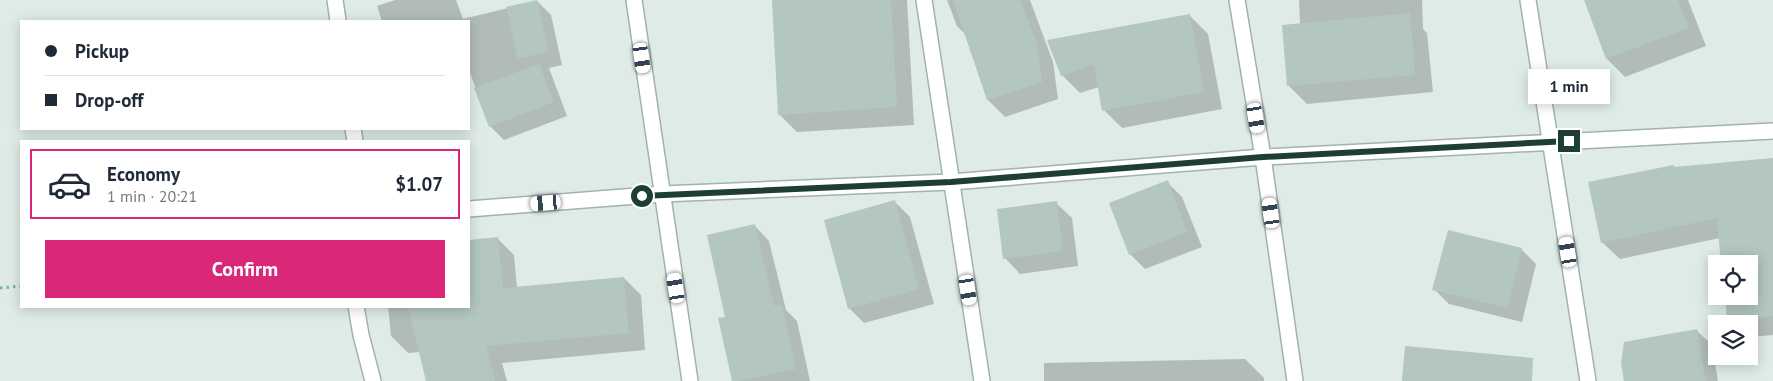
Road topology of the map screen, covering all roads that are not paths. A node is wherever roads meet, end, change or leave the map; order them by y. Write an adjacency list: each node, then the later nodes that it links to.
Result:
1 (334, 0): 6 (street)
2 (634, 0): 11 (street)
3 (924, 0): 10 (street)
4 (1237, 0): 9 (street)
5 (1528, 0): 8 (street)
6 (338, 20)
7 (1773, 131): 8 (street)
8 (1550, 142): 9 (street); 18 (street)
9 (1263, 157): 10 (street); 17 (street)
10 (951, 182): 11 (street); 16 (street)
11 (662, 194): 12 (street); 15 (street)
12 (470, 209)
13 (356, 308): 14 (street)
14 (373, 381)
15 (690, 381)
16 (982, 381)
17 (1295, 381)
18 (1588, 381)

